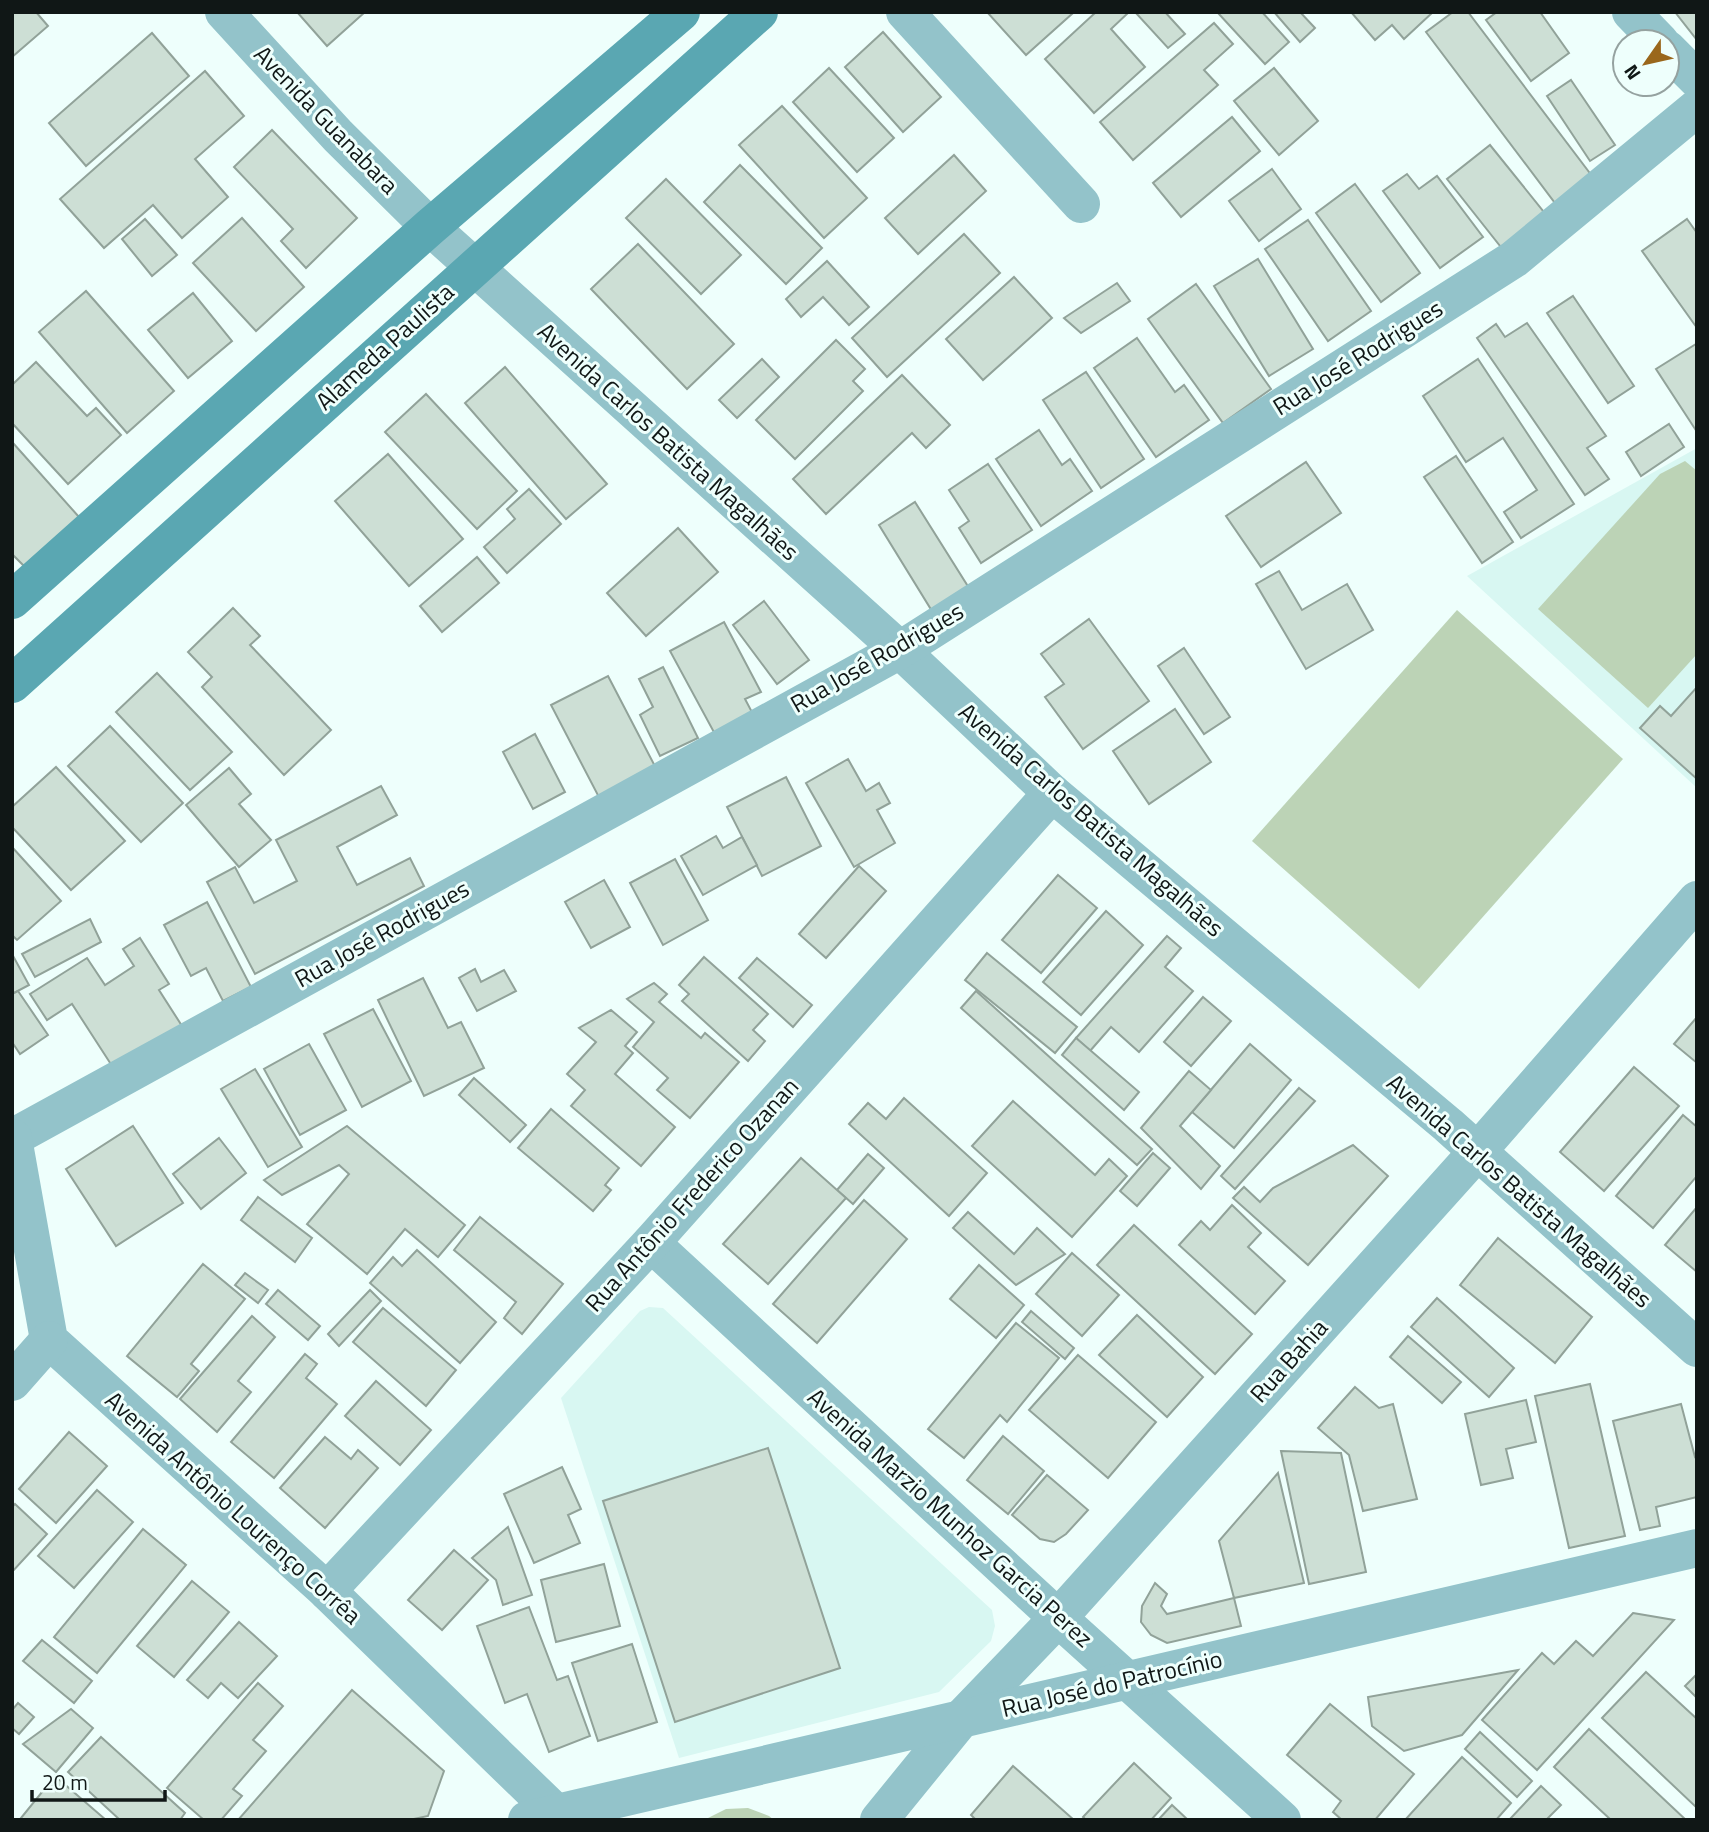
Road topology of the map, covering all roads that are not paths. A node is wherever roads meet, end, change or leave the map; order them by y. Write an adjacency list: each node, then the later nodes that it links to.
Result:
1 (224, 12): 11 (street, Avenida Guanabara)
2 (681, 12): 11 (main road)
3 (759, 12): 12 (main road, Alameda Paulista)
4 (905, 12): 10 (street)
5 (1631, 12): 6 (street)
6 (1646, 28)
7 (1681, 63): 8 (street)
8 (1697, 79)
9 (1697, 108): 14 (street, Rua José Rodrigues)
10 (1081, 204)
11 (430, 228): 12 (street, Avenida Carlos Batista Magalhães); 13 (main road)
12 (474, 267): 14 (street, Avenida Carlos Batista Magalhães); 15 (main road, Alameda Paulista)
13 (12, 600)
14 (900, 649): 16 (street, Avenida Carlos Batista Magalhães); 18 (street, Rua José Rodrigues)
15 (12, 684)
16 (1052, 793): 19 (street, Avenida Carlos Batista Magalhães); 20 (street, Rua Antônio Frederico Ozanan)
17 (1697, 900): 19 (street, Rua Bahia)
18 (13, 1138): 21 (street)
19 (1477, 1152): 22 (street, Avenida Carlos Batista Magalhães); 26 (street, Rua Bahia)
20 (651, 1243): 25 (street, Rua Antônio Frederico Ozanan); 26 (street, Avenida Marzio Munhoz Garcia Perez)
21 (49, 1340): 23 (street); 25 (street, Avenida Antônio Lourenço Corrêa)
22 (1697, 1348)
23 (12, 1382)
24 (1697, 1548): 27 (street, Rua José do Patrocínio)
25 (327, 1591): 29 (street, Avenida Antônio Lourenço Corrêa)
26 (1058, 1618): 27 (street, Avenida Marzio Munhoz Garcia Perez); 28 (street, Rua Bahia)
27 (1128, 1680): 28 (street, Rua José do Patrocínio); 31 (street, Avenida Marzio Munhoz Garcia Perez)
28 (962, 1718): 29 (street, Rua José do Patrocínio); 30 (street, Rua Bahia)
29 (549, 1818)
30 (879, 1820)
31 (1282, 1820)

